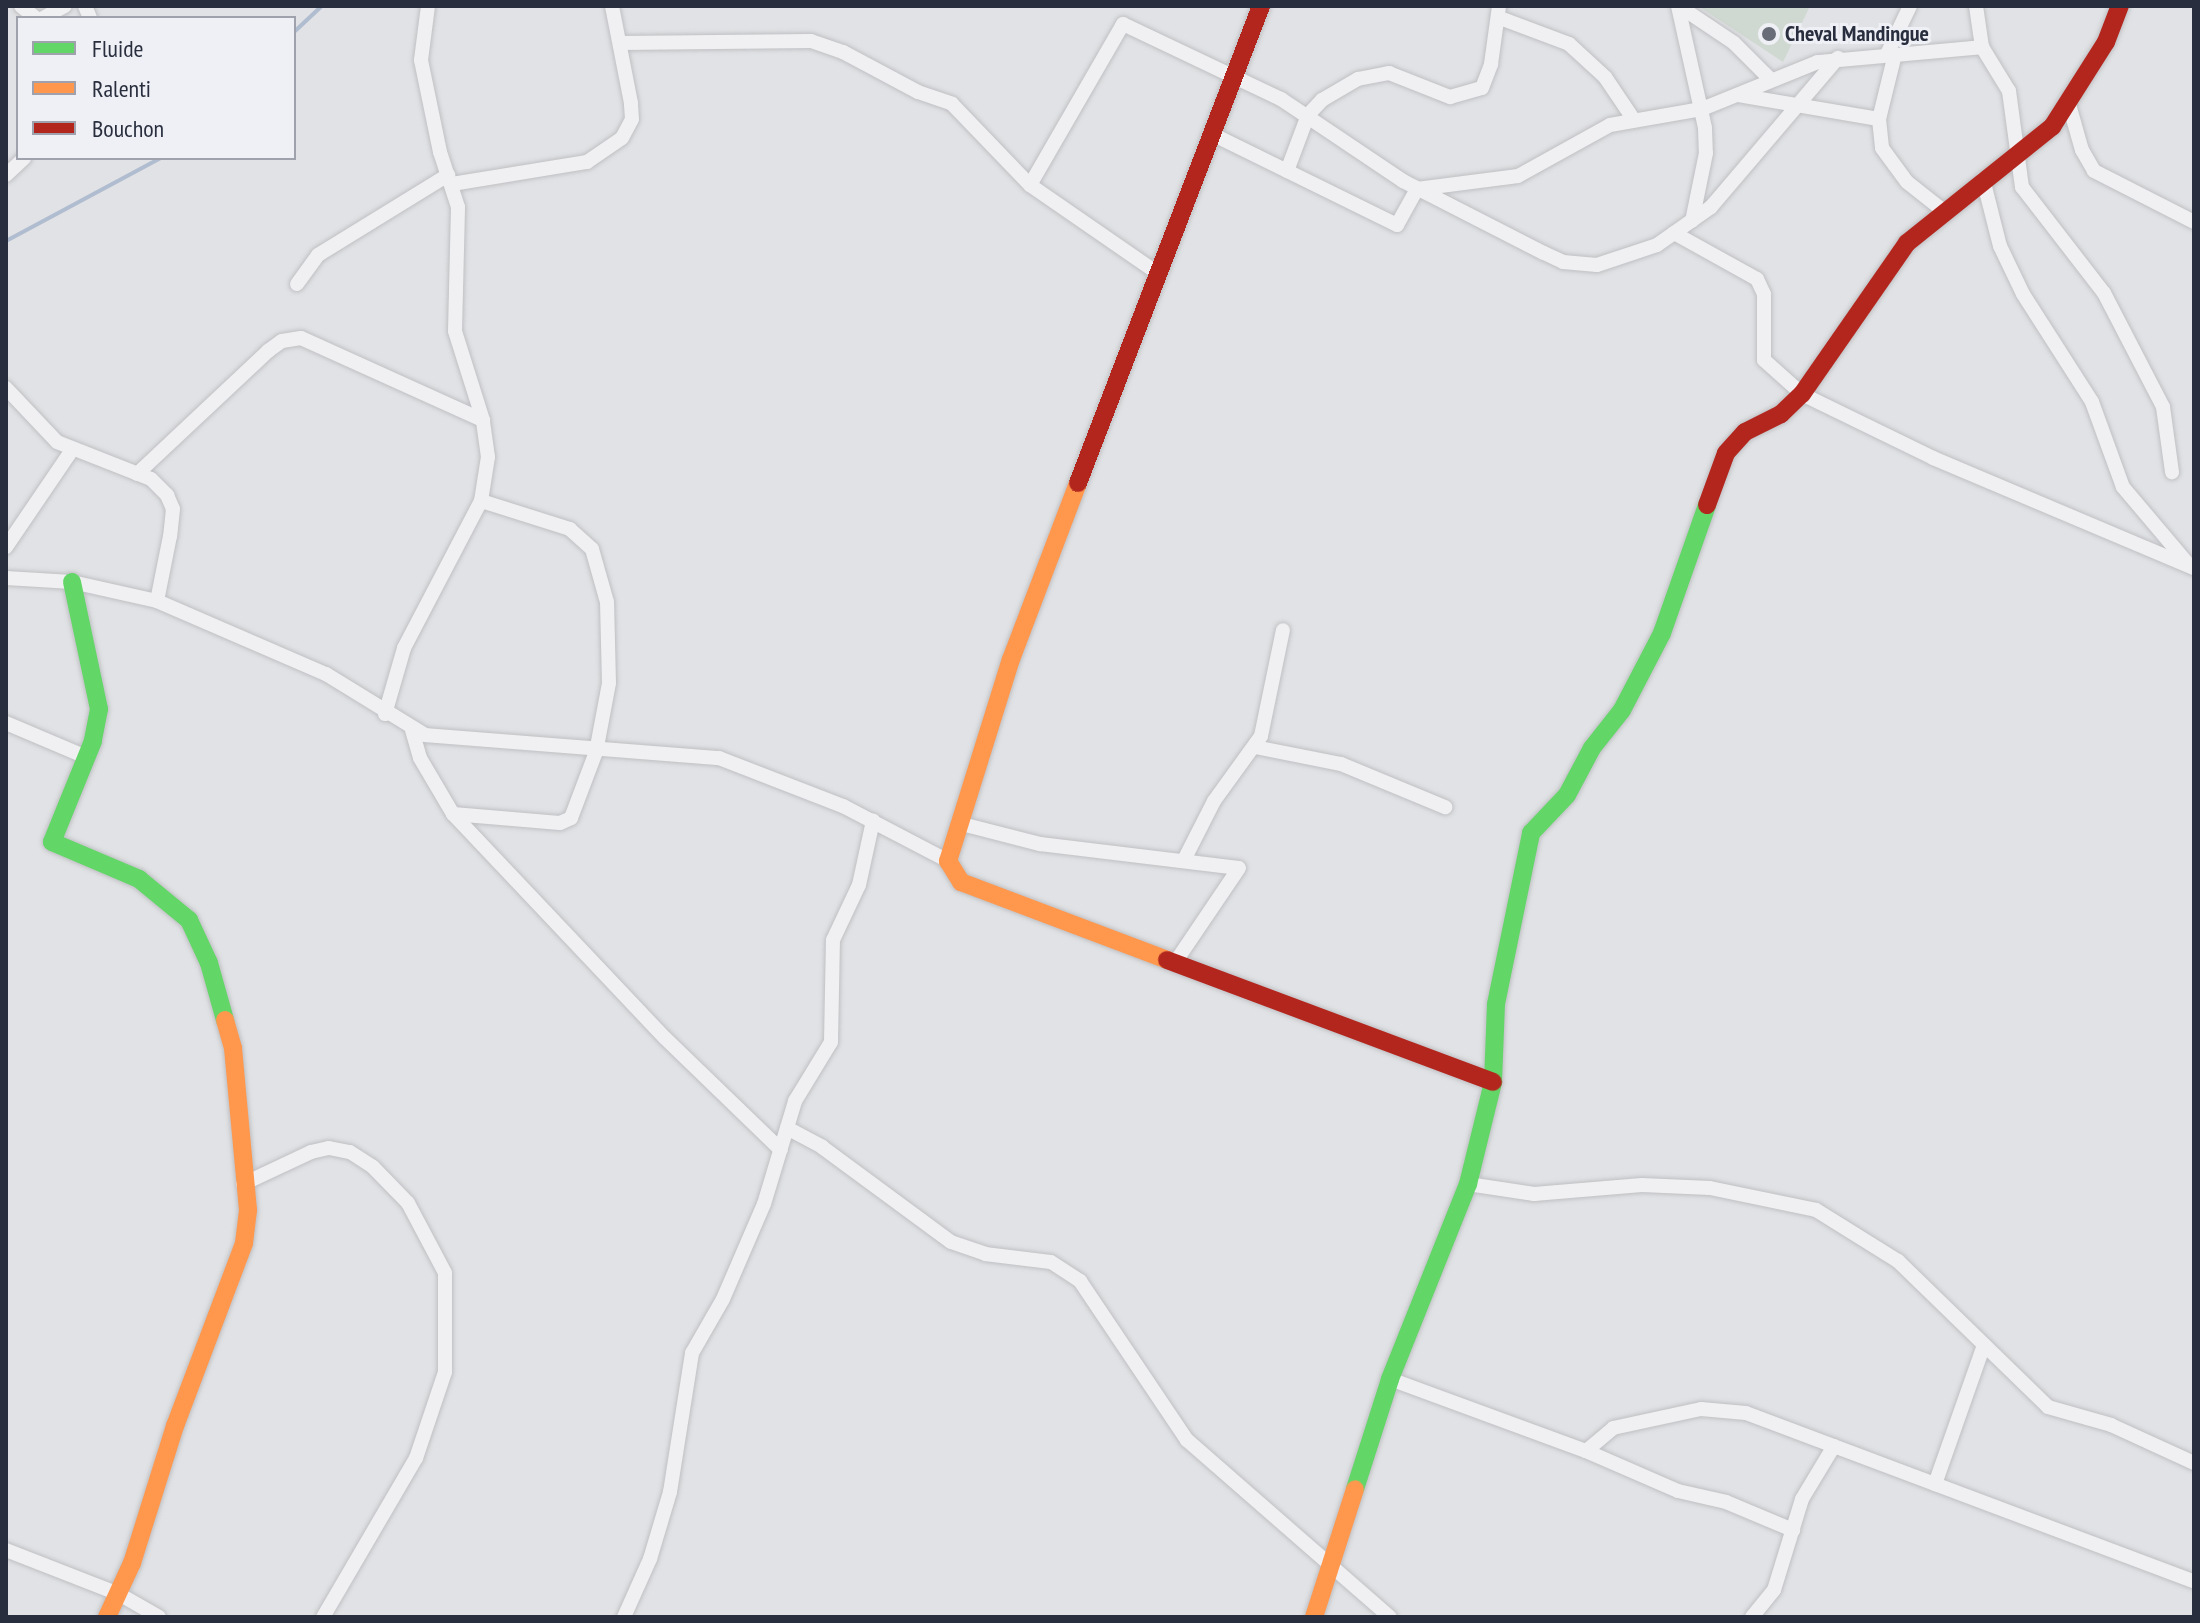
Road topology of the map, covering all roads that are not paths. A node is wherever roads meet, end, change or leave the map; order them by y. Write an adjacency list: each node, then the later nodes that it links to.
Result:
1 (65, 6): 10 (street)
2 (428, 6): 29 (street)
3 (612, 6): 11 (street)
4 (1261, 6): 15 (street)
5 (1678, 6): 16 (street); 20 (street)
6 (1910, 6): 13 (street)
7 (1976, 6): 12 (street)
8 (2120, 6): 18 (street)
9 (1500, 12): 21 (street); 23 (street)
10 (47, 16)
11 (621, 43): 29 (street); 31 (street)
12 (1982, 47): 13 (street); 25 (street)
13 (1891, 54): 14 (street); 22 (street)
14 (1838, 58): 16 (street); 19 (street)
15 (1234, 78): 21 (street); 24 (street); 31 (street)
16 (1770, 79): 17 (street)
17 (1738, 95): 19 (street); 20 (street)
18 (2068, 101): 25 (street); 35 (street)
19 (1801, 106): 22 (street); 34 (street)
20 (1702, 109): 23 (street); 34 (street)
21 (1308, 115): 27 (street); 32 (street)
22 (1879, 119): 33 (street)
23 (1634, 120): 32 (street)
24 (1214, 135): 27 (street); 37 (street)
25 (2016, 155): 30 (street); 43 (street)
26 (22, 160): 28 (street)
27 (1287, 171): 32 (street)
28 (6, 175)
29 (450, 179): 38 (street); 41 (street)
30 (1983, 179): 33 (street); 47 (street)
31 (1030, 185): 37 (street)
32 (1417, 189): 36 (street)
33 (1945, 212): 40 (street)
34 (1692, 221): 36 (street)
35 (2194, 222)
36 (1674, 233): 40 (street)
37 (1159, 274): 61 (street)
38 (297, 284)
39 (6, 388): 42 (street)
40 (1802, 394): 47 (street); 65 (street)
41 (483, 420): 44 (street); 45 (street)
42 (72, 450): 44 (street); 46 (street)
43 (2172, 472)
44 (137, 474): 50 (street)
45 (481, 501): 52 (street); 56 (street)
46 (6, 547)
47 (2192, 567)
48 (6, 578): 49 (street)
49 (72, 582): 50 (street); 57 (street)
50 (157, 601): 52 (street)
51 (1283, 630): 55 (street)
52 (385, 714): 54 (street)
53 (6, 723): 57 (street)
54 (412, 730): 56 (street); 59 (street)
55 (1255, 747): 58 (street); 62 (street)
56 (596, 752): 59 (street); 60 (street)
57 (86, 757): 68 (street)
58 (1445, 807)
59 (453, 814): 67 (street)
60 (873, 821): 63 (street); 66 (street)
61 (958, 823): 62 (street); 63 (street)
62 (1184, 860): 64 (street)
63 (948, 861): 64 (street)
64 (1174, 964): 65 (street)
65 (1493, 1082): 69 (street)
66 (787, 1128): 67 (street); 78 (street)
67 (781, 1150): 84 (street)
68 (243, 1184): 80 (street); 83 (street)
69 (1468, 1184): 70 (street); 71 (street)
70 (1984, 1345): 74 (street); 75 (street)
71 (1390, 1379): 73 (street); 78 (street)
72 (1834, 1446): 73 (street); 75 (street); 76 (street)
73 (1586, 1451): 76 (street)
74 (2194, 1463)
75 (1935, 1484): 79 (street)
76 (1793, 1530): 87 (street)
77 (6, 1550): 80 (street)
78 (1334, 1564): 85 (street); 86 (street)
79 (2194, 1581)
80 (119, 1594): 81 (street); 82 (street)
81 (107, 1617)
82 (159, 1617)
83 (323, 1617)
84 (624, 1617)
85 (1314, 1617)
86 (1390, 1617)
87 (1752, 1617)

